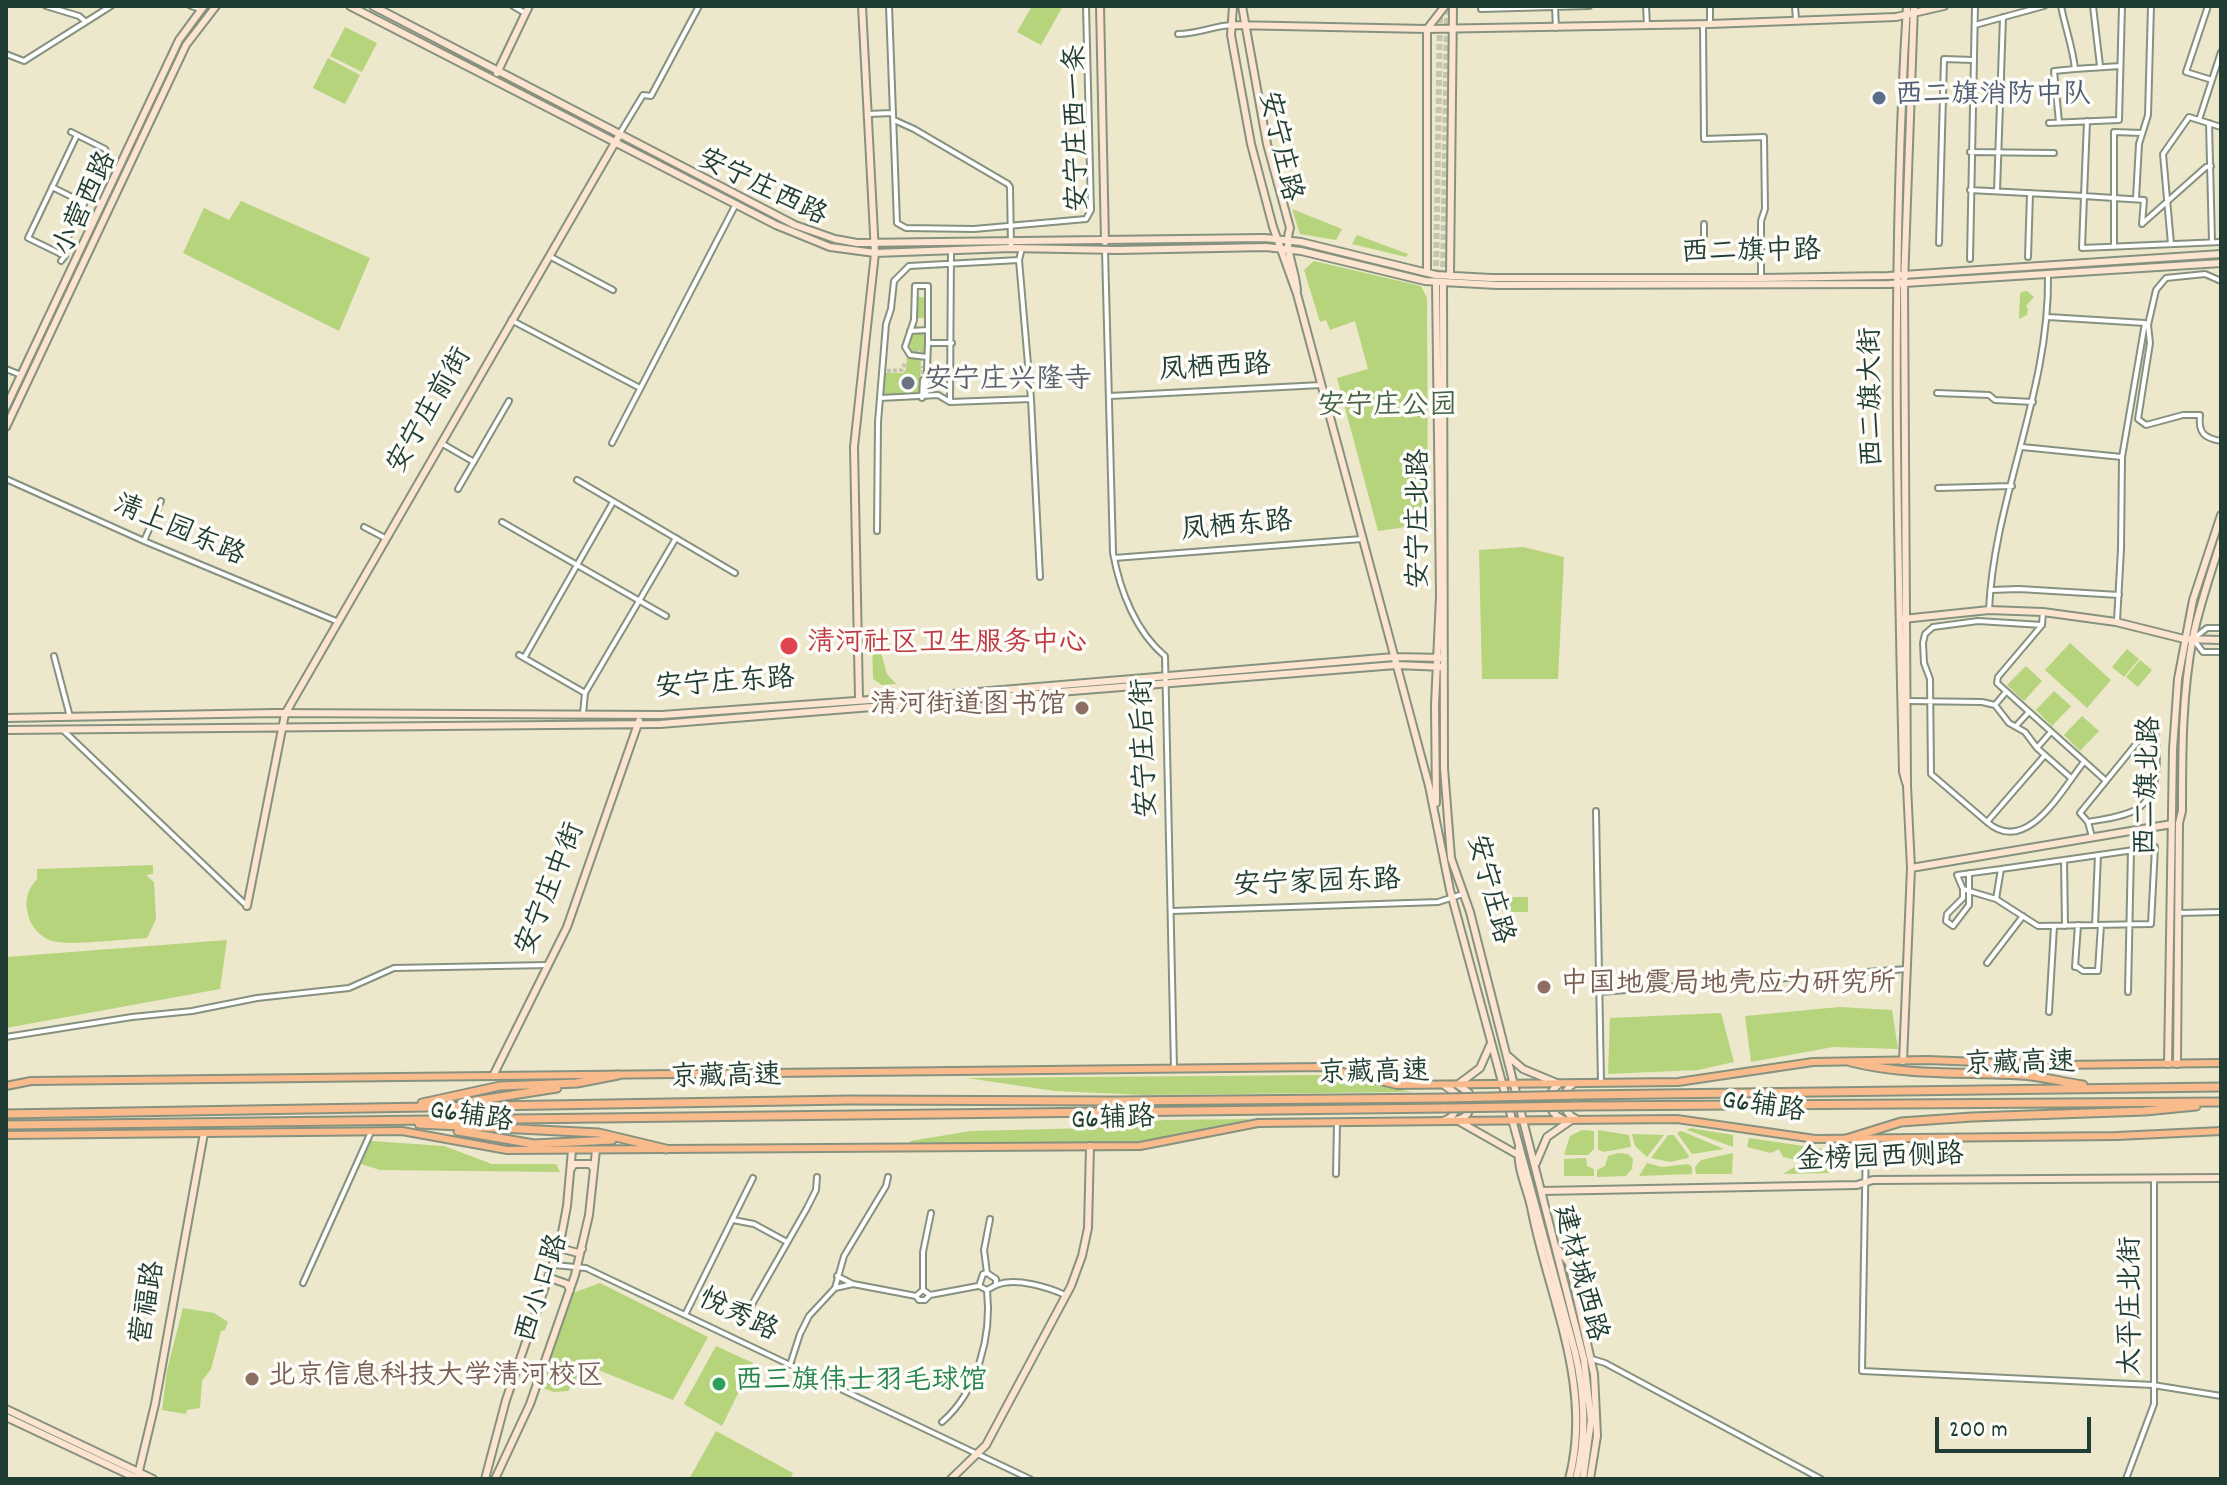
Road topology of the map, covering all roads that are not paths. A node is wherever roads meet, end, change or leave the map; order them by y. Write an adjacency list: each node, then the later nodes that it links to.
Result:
1 (46, 6): 37 (street)
2 (111, 6): 37 (street)
3 (191, 6): 30 (street)
4 (216, 6): 145 (main road, 小营西路)
5 (350, 6): 55 (main road, 安宁庄西路)
6 (373, 6): 54 (main road, 安宁庄西路)
7 (513, 6): 33 (street)
8 (699, 6): 68 (street)
9 (862, 6): 58 (main road)
10 (889, 6): 57 (street)
11 (1086, 6): 88 (street)
12 (1100, 6): 90 (main road, 安宁庄西一条)
13 (1233, 6): 39 (main road, 安宁庄路)
14 (1242, 6): 40 (main road, 安宁庄路)
15 (1445, 6): 44 (main road)
16 (1453, 6): 45 (main road, 安宁庄北路)
17 (1589, 6): 31 (street)
18 (1646, 6): 42 (street)
19 (1710, 6): 38 (street)
20 (1795, 6): 36 (street)
21 (1907, 6): 34 (main road, 西二旗大街)
22 (1944, 6): 34 (main road)
23 (1975, 6): 41 (street)
24 (2044, 6): 35 (street)
25 (2061, 6): 53 (street)
26 (2093, 6): 50 (street)
27 (2122, 6): 51 (street)
28 (2151, 6): 67 (street)
29 (2208, 6): 56 (street)
30 (203, 7): 132 (main road, 小营西路)
31 (1555, 7): 32 (street); 43 (street)
32 (1481, 9)
33 (527, 10): 54 (main road)
34 (1912, 12): 36 (main road); 114 (main road, 西二旗大街)
35 (2003, 17): 41 (street); 72 (street)
36 (1796, 20): 38 (main road)
37 (86, 22): 48 (street)
38 (1707, 24): 42 (main road); 118 (street)
39 (1232, 25): 40 (main road); 46 (street); 89 (main road, 安宁庄路)
40 (1245, 25): 44 (main road); 89 (main road, 安宁庄路)
41 (1975, 25): 49 (street)
42 (1647, 26): 43 (main road)
43 (1556, 28): 45 (main road)
44 (1427, 29): 45 (main road); 113 (main road)
45 (1454, 29): 116 (main road, 安宁庄北路)
46 (1178, 34)
47 (2221, 52): 52 (street)
48 (6, 54)
49 (1973, 60): 71 (street); 93 (street)
50 (2100, 66): 51 (street); 53 (street)
51 (2120, 66): 61 (street)
52 (2218, 68): 56 (street)
53 (2075, 69): 62 (street)
54 (498, 71): 55 (main road); 68 (main road, 安宁庄西路)
55 (494, 80): 70 (main road, 安宁庄西路)
56 (2212, 80): 60 (street)
57 (891, 113): 58 (street); 59 (street)
58 (869, 114): 94 (main road)
59 (894, 120): 88 (street); 88 (street)
60 (2199, 120): 64 (street); 86 (street)
61 (2087, 121): 62 (street); 81 (street)
62 (2059, 122): 63 (street)
63 (2049, 123)
64 (2209, 123): 65 (street); 74 (street)
65 (2221, 127)
66 (71, 132): 69 (street)
67 (2142, 133): 82 (street); 83 (street)
68 (620, 134): 70 (main road, 安宁庄前街); 94 (main road, 安宁庄西路)
69 (77, 135): 77 (street); 84 (street)
70 (615, 143): 85 (main road, 安宁庄西路); 106 (main road, 安宁庄前街)
71 (1970, 152): 72 (street); 78 (street)
72 (1998, 152): 73 (street); 79 (street)
73 (2054, 153)
74 (2211, 166): 75 (street); 86 (street)
75 (2212, 183): 76 (street); 91 (street)
76 (2221, 183)
77 (52, 187): 84 (street); 104 (street)
78 (1970, 190): 79 (street); 108 (street)
79 (1997, 191): 80 (street)
80 (2030, 193): 81 (street); 107 (street)
81 (2084, 196): 82 (street); 97 (street)
82 (2115, 198): 83 (street); 97 (street)
83 (2136, 199): 86 (street)
84 (84, 203): 104 (street)
85 (736, 204): 103 (main road, 安宁庄西路); 135 (street)
86 (2167, 204): 96 (street)
87 (1704, 224): 102 (street)
88 (1011, 226): 95 (street)
89 (1282, 240): 90 (main road, 西二旗中路); 99 (main road, 安宁庄路); 113 (main road, 西二旗中路)
90 (1104, 241): 95 (main road, 西二旗中路); 100 (main road, 安宁庄西一条)
91 (2212, 242): 92 (street); 96 (street)
92 (2221, 242)
93 (1939, 243)
94 (875, 244): 95 (main road, 安宁庄西路); 103 (main road)
95 (1011, 244): 98 (main road, 安宁庄西路); 101 (main road, 安宁庄西路)
96 (2171, 244): 97 (street)
97 (2114, 247)
98 (1022, 248): 100 (main road, 安宁庄西路); 109 (street)
99 (1285, 249): 100 (main road, 安宁庄西路); 116 (main road, 西二旗中路); 134 (main road, 安宁庄路)
100 (1105, 250): 137 (street, 安宁庄后街)
101 (951, 251): 103 (main road, 安宁庄西路); 112 (street)
102 (1704, 252)
103 (875, 253): 194 (main road)
104 (60, 254): 110 (street)
105 (2221, 254): 114 (main road, 西二旗中路)
106 (548, 256): 121 (street); 125 (main road, 安宁庄前街)
107 (2028, 257)
108 (1970, 259)
109 (1019, 260): 112 (street); 140 (street)
110 (61, 261)
111 (2221, 263): 115 (main road, 西二旗中路)
112 (952, 265): 129 (street); 139 (street)
113 (1427, 273): 116 (main road, 西二旗中路)
114 (1900, 275): 118 (main road, 西二旗中路); 119 (main road, 西二旗大街); 120 (main road, 西二旗大街)
115 (2048, 275): 120 (main road, 西二旗中路); 124 (street)
116 (1442, 279): 118 (main road, 西二旗中路); 188 (main road, 安宁庄北路)
117 (2221, 281): 146 (street)
118 (1761, 282): 119 (main road, 西二旗中路)
119 (1896, 284): 120 (main road, 西二旗中路); 178 (main road, 西二旗大街)
120 (1904, 284): 178 (main road, 西二旗大街)
121 (613, 290)
122 (914, 295): 123 (street); 123 (street); 127 (street)
123 (928, 296): 126 (street)
124 (2048, 317): 143 (street); 150 (street)
125 (511, 320): 135 (street); 147 (main road, 安宁庄前街)
126 (928, 330): 127 (street); 128 (street)
127 (910, 331): 130 (street)
128 (928, 343): 129 (street); 130 (street)
129 (952, 343): 142 (street)
130 (927, 357): 138 (street)
131 (6, 369): 132 (street)
132 (21, 375): 144 (main road, 小营西路)
133 (923, 380): 138 (street)
134 (1321, 385): 137 (street, 凤栖西路); 165 (main road, 安宁庄路)
135 (640, 388): 148 (street)
136 (1937, 393): 143 (street)
137 (1110, 396): 168 (street, 安宁庄后街)
138 (924, 397): 139 (street); 142 (street)
139 (880, 398): 162 (street)
140 (1031, 399): 142 (street); 171 (street)
141 (509, 401): 151 (street)
142 (950, 402)
143 (2033, 402): 149 (street)
144 (6, 407)
145 (6, 427)
146 (2221, 441)
147 (440, 442): 151 (street); 163 (main road, 安宁庄前街)
148 (612, 443)
149 (2022, 447): 150 (street); 154 (street)
150 (2122, 457): 173 (street)
151 (474, 462): 156 (street)
152 (6, 479): 166 (street, 清上园东路)
153 (577, 480): 158 (street)
154 (2012, 486): 155 (street); 172 (street)
155 (1938, 488)
156 (458, 489)
157 (161, 501): 166 (street)
158 (613, 502): 164 (street); 169 (street)
159 (2221, 515): 183 (main road, 西二旗北路)
160 (502, 522): 169 (street)
161 (364, 527): 163 (street)
162 (877, 531)
163 (385, 538): 179 (main road, 安宁庄前街)
164 (676, 538): 170 (street); 174 (street)
165 (1362, 539): 168 (street, 凤栖东路); 189 (main road, 安宁庄路)
166 (144, 541): 179 (street, 清上园东路)
167 (2221, 541): 184 (main road, 西二旗北路)
168 (1114, 558): 191 (street, 安宁庄后街)
169 (577, 564): 174 (street); 192 (street)
170 (735, 573)
171 (1040, 577)
172 (1991, 590): 173 (street); 175 (street)
173 (2119, 595): 180 (street)
174 (640, 600): 177 (street); 192 (street)
175 (1989, 610): 176 (main road); 178 (main road)
176 (2043, 612): 180 (main road); 181 (street)
177 (666, 616)
178 (1903, 619): 195 (main road, 西二旗大街); 215 (main road, 西二旗大街)
179 (336, 621): 199 (main road, 安宁庄前街)
180 (2116, 622): 183 (main road)
181 (2042, 625): 193 (street); 196 (street)
182 (2221, 628): 184 (street)
183 (2184, 639): 184 (main road); 220 (main road, 西二旗北路)
184 (2193, 639): 185 (main road); 186 (street); 220 (main road, 西二旗北路)
185 (2221, 640)
186 (2221, 652)
187 (54, 656): 202 (street)
188 (1441, 658): 189 (main road, 安宁庄东路); 190 (main road, 安宁庄北路)
189 (1395, 661): 190 (main road, 安宁庄东路); 191 (main road, 安宁庄东路); 217 (main road, 安宁庄路)
190 (1441, 666): 217 (main road, 安宁庄路); 230 (main road, 安宁庄路)
191 (1167, 681): 194 (main road, 安宁庄东路); 204 (main road, 安宁庄东路); 234 (street, 安宁庄后街)
192 (585, 693): 201 (street)
193 (2005, 693): 197 (street); 198 (street)
194 (859, 699): 200 (main road, 安宁庄东路)
195 (1908, 701): 196 (street); 215 (main road, 西二旗大街)
196 (1930, 701): 197 (street); 218 (street)
197 (1995, 705): 206 (street)
198 (2028, 713): 206 (street); 209 (street)
199 (285, 714): 201 (main road, 安宁庄东路); 202 (main road, 安宁庄东路); 205 (main road, 安宁庄前街)
200 (640, 714): 201 (main road, 安宁庄东路); 204 (main road, 安宁庄中街)
201 (583, 715)
202 (70, 717): 203 (main road, 安宁庄东路)
203 (6, 718)
204 (638, 722): 205 (main road, 安宁庄东路); 244 (main road, 安宁庄中街)
205 (283, 726): 207 (main road, 安宁庄东路); 233 (main road)
206 (2016, 726): 210 (street)
207 (62, 729): 208 (main road, 安宁庄东路); 233 (street)
208 (6, 730)
209 (2050, 733): 210 (street); 212 (street)
210 (2037, 748): 211 (street)
211 (2045, 755): 213 (street); 218 (street)
212 (2084, 762): 213 (street); 214 (street)
213 (2071, 778): 218 (street)
214 (2105, 780): 219 (street); 219 (street)
215 (1907, 786): 225 (main road, 西二旗大街)
216 (1596, 811): 246 (street)
217 (1437, 822): 231 (main road, 安宁庄路)
218 (1987, 822)
219 (2088, 822): 221 (street)
220 (2175, 823): 221 (main road); 236 (main road, 西二旗北路); 255 (main road, 西二旗北路)
221 (2092, 837): 225 (main road)
222 (2131, 850): 223 (street); 238 (street); 238 (street)
223 (2098, 855): 224 (street); 240 (street)
224 (2064, 860): 226 (street); 242 (street)
225 (1911, 868): 245 (main road, 西二旗大街)
226 (2001, 869): 227 (street); 232 (street)
227 (1969, 873): 228 (street); 229 (street)
228 (1963, 889): 229 (street); 229 (street)
229 (1969, 891): 232 (street)
230 (1463, 894): 231 (street, 安宁家园东路); 251 (main road, 安宁庄路)
231 (1453, 898): 234 (street, 安宁家园东路); 249 (main road, 安宁庄路)
232 (1996, 899): 237 (street)
233 (247, 906)
234 (1172, 911): 257 (street, 安宁庄后街)
235 (2221, 912): 236 (street)
236 (2178, 913): 256 (main road, 西二旗北路)
237 (2023, 916): 241 (street); 243 (street)
238 (2129, 924): 240 (street); 247 (street)
239 (2078, 925): 240 (street); 240 (street); 242 (street)
240 (2098, 925)
241 (2054, 926): 242 (street); 248 (street)
242 (2065, 926)
243 (1987, 963)
244 (548, 965): 250 (street); 259 (main road, 安宁庄中街)
245 (1907, 969): 246 (street); 252 (main road, 西二旗大街)
246 (1600, 992): 263 (street)
247 (2128, 992)
248 (2049, 1012)
249 (1491, 1036): 265 (main road); 266 (main road, 安宁庄路)
250 (6, 1037)
251 (1505, 1049): 261 (main road); 267 (main road, 安宁庄路)
252 (1903, 1061): 253 (main road, G6辅路); 255 (main road, G6辅路)
253 (1851, 1062): 263 (main road, G6辅路); 270 (highway)
254 (2221, 1063): 256 (main road, G6辅路)
255 (2168, 1064): 256 (main road, G6辅路)
256 (2177, 1064)
257 (1174, 1069): 258 (main road, G6辅路); 264 (main road, G6辅路)
258 (618, 1075): 259 (main road, G6辅路); 260 (highway)
259 (493, 1076): 268 (main road, G6辅路)
260 (578, 1083): 272 (highway); 273 (highway)
261 (1563, 1083): 262 (main road, G6辅路); 267 (main road, G6辅路); 275 (main road)
262 (1577, 1083): 263 (main road, G6辅路); 276 (main road)
263 (1601, 1083)
264 (1440, 1084): 265 (main road, G6辅路); 280 (main road)
265 (1454, 1084): 266 (main road, G6辅路); 280 (main road)
266 (1504, 1084): 267 (main road, G6辅路); 278 (main road, 建材城西路)
267 (1514, 1084): 279 (main road, 安宁庄路)
268 (6, 1086)
269 (2221, 1087): 270 (highway, 京藏高速)
270 (2105, 1088): 272 (highway, 京藏高速, bridge)
271 (2221, 1102): 277 (highway, 京藏高速, bridge); 287 (highway)
272 (450, 1105): 273 (highway, 京藏高速)
273 (405, 1106): 274 (highway, 京藏高速)
274 (6, 1114)
275 (1565, 1119): 276 (main road, G6辅路); 279 (main road, G6辅路)
276 (1579, 1119): 287 (main road, G6辅路); 296 (main road)
277 (383, 1120): 282 (highway, 京藏高速); 290 (highway)
278 (1513, 1120): 279 (main road, G6辅路); 280 (main road, G6辅路); 293 (main road, 建材城西路)
279 (1523, 1120): 296 (main road, 建材城西路)
280 (1450, 1121): 281 (main road, G6辅路); 293 (main road)
281 (1337, 1122): 289 (main road, G6辅路); 297 (street)
282 (6, 1125)
283 (371, 1131): 285 (main road, G6辅路); 291 (main road, G6辅路); 316 (street)
284 (2221, 1131): 288 (main road, G6辅路)
285 (204, 1133): 286 (main road, G6辅路); 337 (main road, 营福路)
286 (6, 1135)
287 (1846, 1139): 288 (main road, G6辅路)
288 (1866, 1139): 303 (street)
289 (1090, 1146): 290 (main road, G6辅路); 326 (main road)
290 (666, 1149): 292 (main road, G6辅路)
291 (572, 1150): 292 (main road, G6辅路); 294 (main road, 西小口路)
292 (596, 1150): 295 (main road, 西小口路)
293 (1518, 1156): 329 (main road, 建材城西路); 343 (main road, 建材城西路)
294 (571, 1169): 295 (main road); 309 (main road, 西小口路)
295 (594, 1169): 310 (main road, 西小口路)
296 (1536, 1170): 304 (main road, 建材城西路)
297 (1336, 1174)
298 (817, 1177): 308 (street)
299 (888, 1177): 314 (street)
300 (2154, 1177): 302 (main road, 金榜园西侧路); 303 (main road, 金榜园西侧路); 331 (street, 太平庄北街)
301 (753, 1178): 307 (street)
302 (2221, 1178)
303 (1865, 1183): 304 (main road, 金榜园西侧路); 331 (street)
304 (1541, 1191): 329 (main road, 建材城西路)
305 (931, 1213): 322 (street)
306 (990, 1219): 313 (street)
307 (733, 1220): 308 (street); 327 (street)
308 (787, 1242): 328 (street)
309 (560, 1243): 310 (main road); 311 (main road, 西小口路)
310 (582, 1249): 312 (main road, 西小口路)
311 (554, 1265): 312 (street, 悦秀路); 315 (main road, 西小口路)
312 (578, 1266): 321 (main road, 西小口路); 327 (street, 悦秀路)
313 (987, 1273): 318 (street); 319 (street)
314 (837, 1276): 317 (street); 320 (street)
315 (548, 1282): 321 (main road); 339 (main road, 西小口路)
316 (303, 1283)
317 (853, 1284): 320 (street); 325 (street)
318 (996, 1284): 323 (street); 326 (street)
319 (979, 1286): 323 (street); 324 (street)
320 (835, 1288): 330 (street)
321 (570, 1290): 340 (main road, 西小口路)
322 (923, 1290): 324 (street); 325 (street)
323 (987, 1290): 335 (street)
324 (930, 1295): 325 (street)
325 (916, 1296)
326 (1067, 1296): 336 (main road)
327 (685, 1315): 330 (street, 悦秀路)
328 (742, 1322)
329 (1584, 1360): 344 (main road, 建材城西路); 345 (main road, 建材城西路); 346 (main road, 建材城西路); 347 (street)
330 (790, 1365): 336 (street, 悦秀路)
331 (2153, 1385): 332 (street); 348 (street, 太平庄北街)
332 (2221, 1396)
333 (6, 1409): 337 (main road)
334 (6, 1417): 337 (main road)
335 (942, 1422)
336 (979, 1454): 341 (main road); 342 (street, 悦秀路)
337 (138, 1476): 338 (main road)
338 (153, 1479)
339 (485, 1479)
340 (495, 1479)
341 (951, 1479)
342 (1030, 1479)
343 (1569, 1479)
344 (1576, 1479)
345 (1583, 1479)
346 (1590, 1479)
347 (1821, 1479)
348 (2126, 1479)

